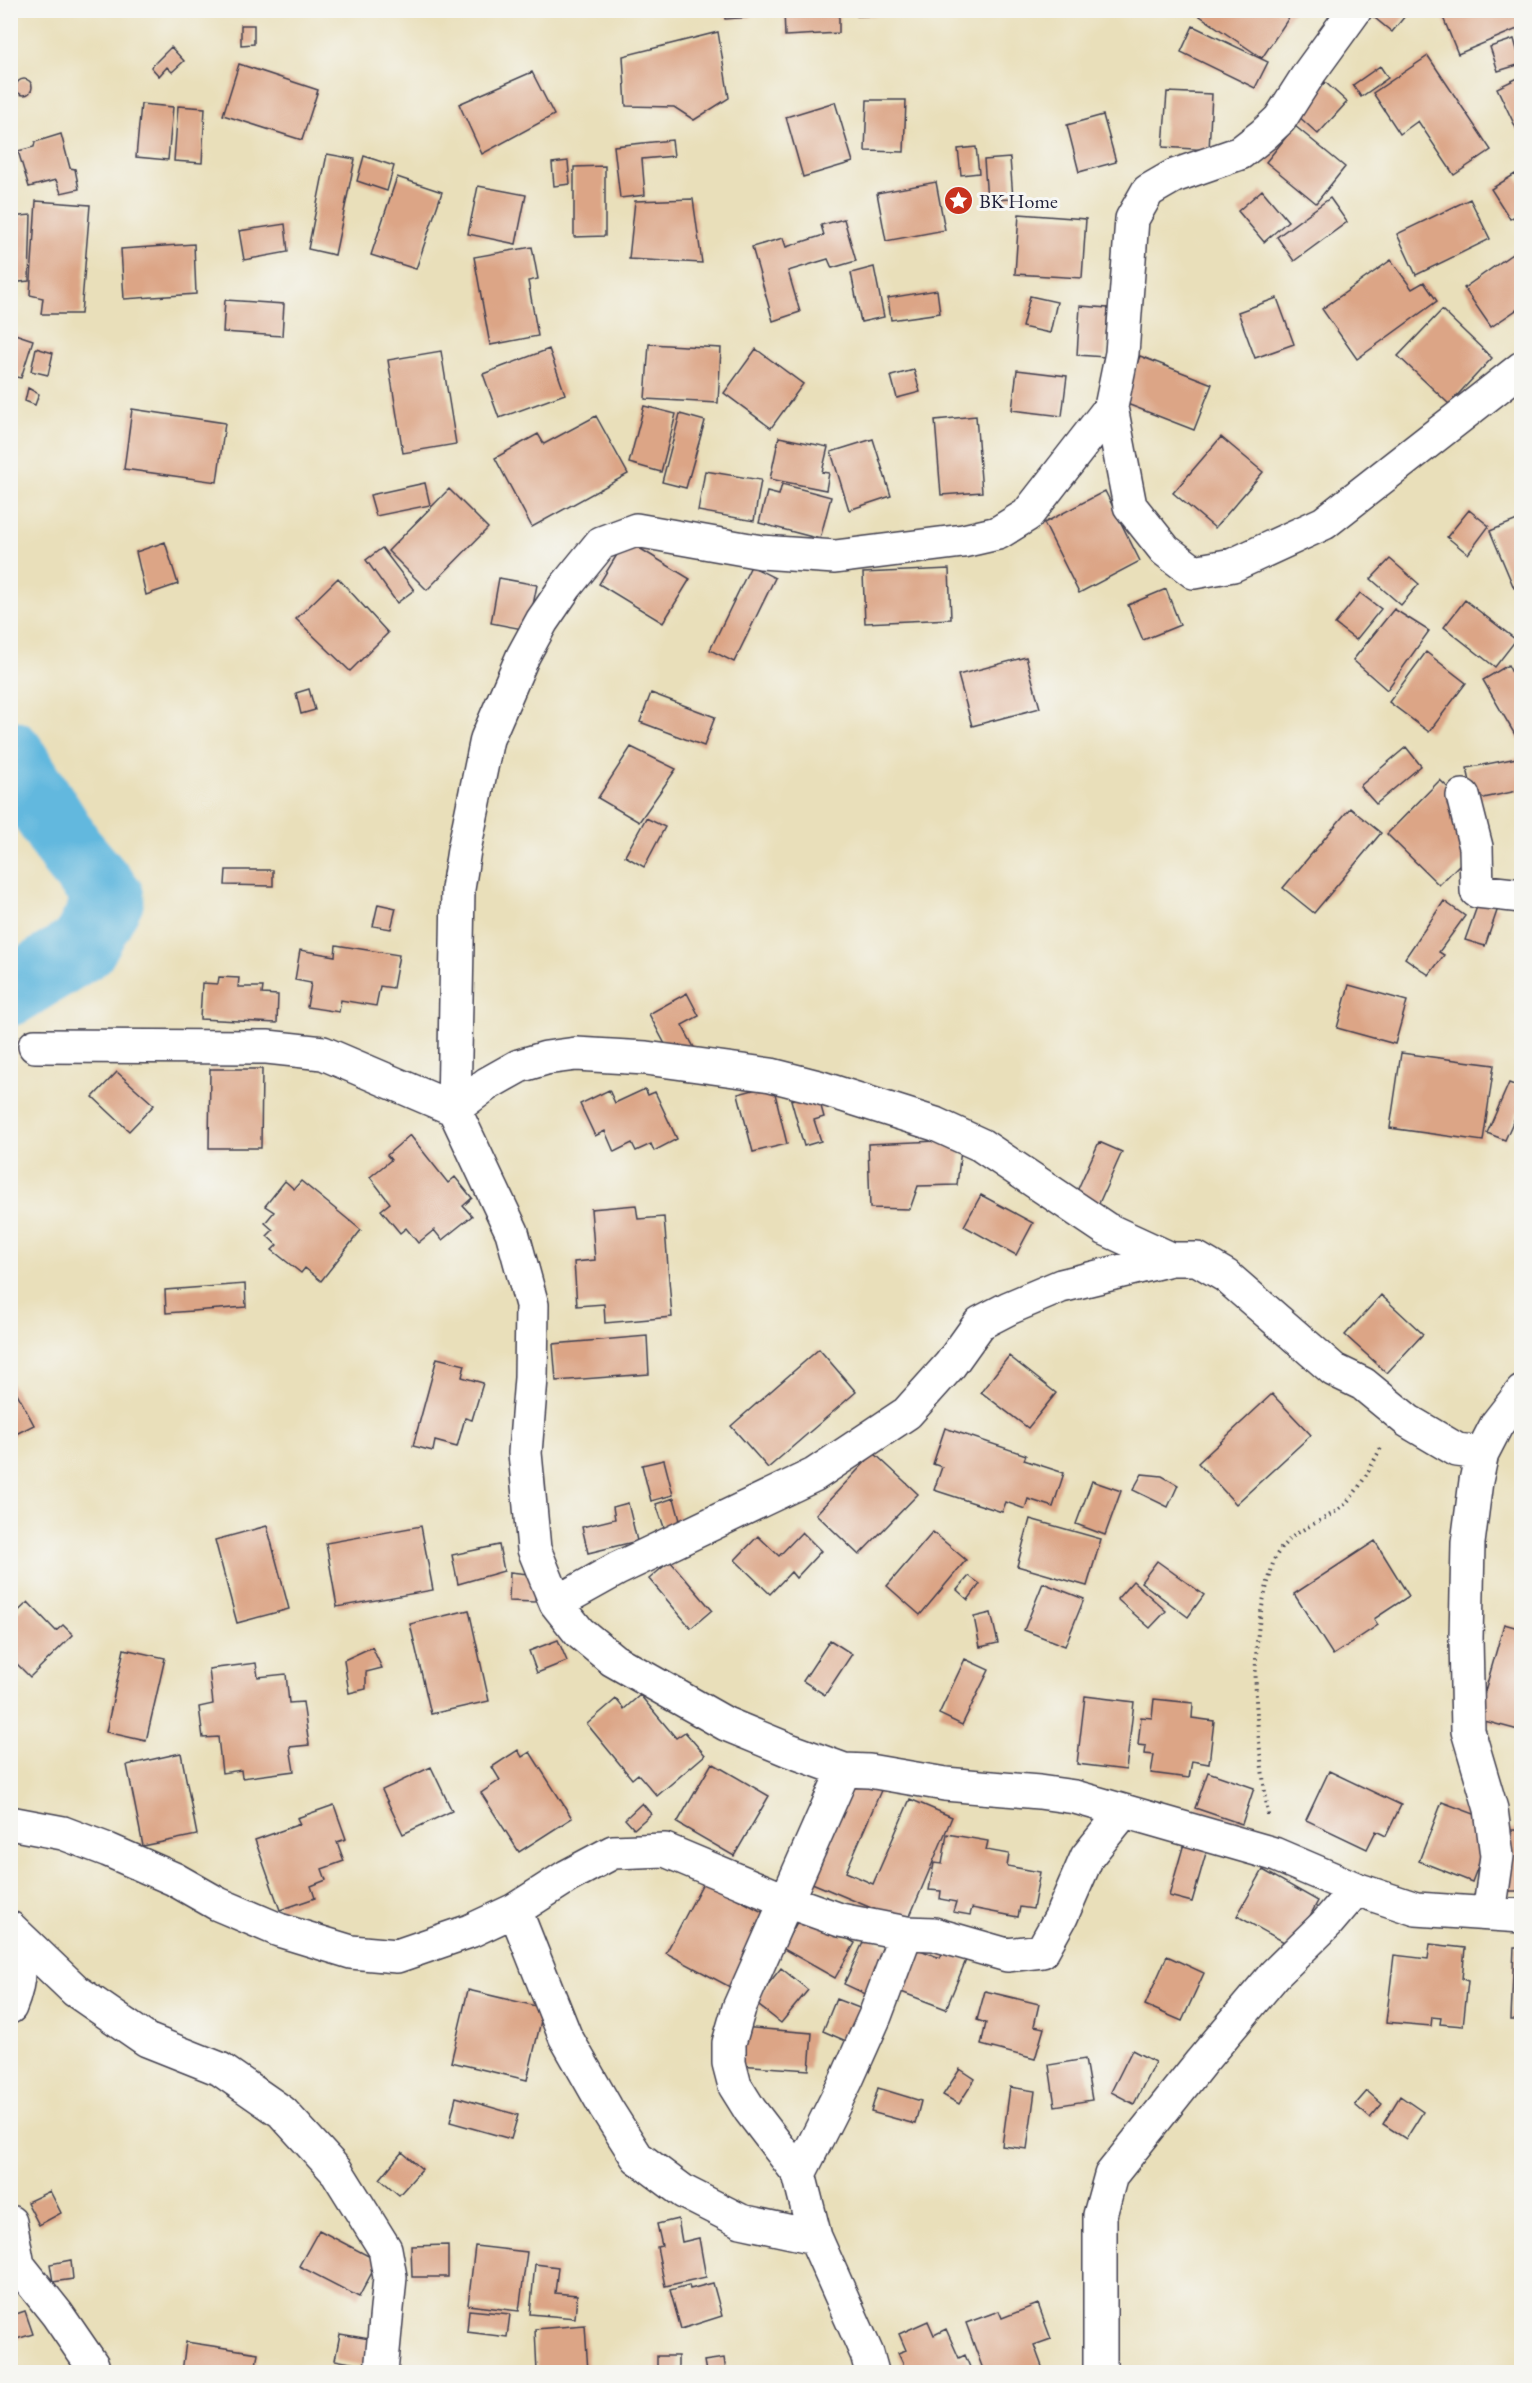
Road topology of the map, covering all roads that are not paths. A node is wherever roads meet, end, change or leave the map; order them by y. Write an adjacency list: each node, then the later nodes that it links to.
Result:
1 (1354, 10): 3 (street)
2 (1521, 368): 3 (street)
3 (1111, 407): 7 (street)
4 (1463, 796): 5 (street)
5 (1521, 896)
6 (35, 1046): 7 (street)
7 (454, 1109): 8 (street); 11 (street)
8 (1171, 1259): 10 (street); 11 (street)
9 (1521, 1392): 10 (street)
10 (1482, 1453): 18 (street)
11 (556, 1603): 12 (street)
12 (844, 1770): 13 (street); 16 (street)
13 (1124, 1811): 15 (street); 21 (street)
14 (10, 1823): 17 (street)
15 (1356, 1889): 18 (street); 30 (street)
16 (787, 1901): 17 (street); 21 (street); 23 (street)
17 (514, 1910): 25 (street)
18 (1489, 1914): 19 (street)
19 (1521, 1916)
20 (11, 1929): 22 (street); 28 (street)
21 (906, 1933): 23 (street)
22 (10, 2007)
23 (799, 2174): 25 (street)
24 (10, 2222): 26 (street)
25 (815, 2237): 29 (street)
26 (14, 2269): 27 (street)
27 (94, 2373)
28 (381, 2373)
29 (872, 2373)
30 (1100, 2373)

